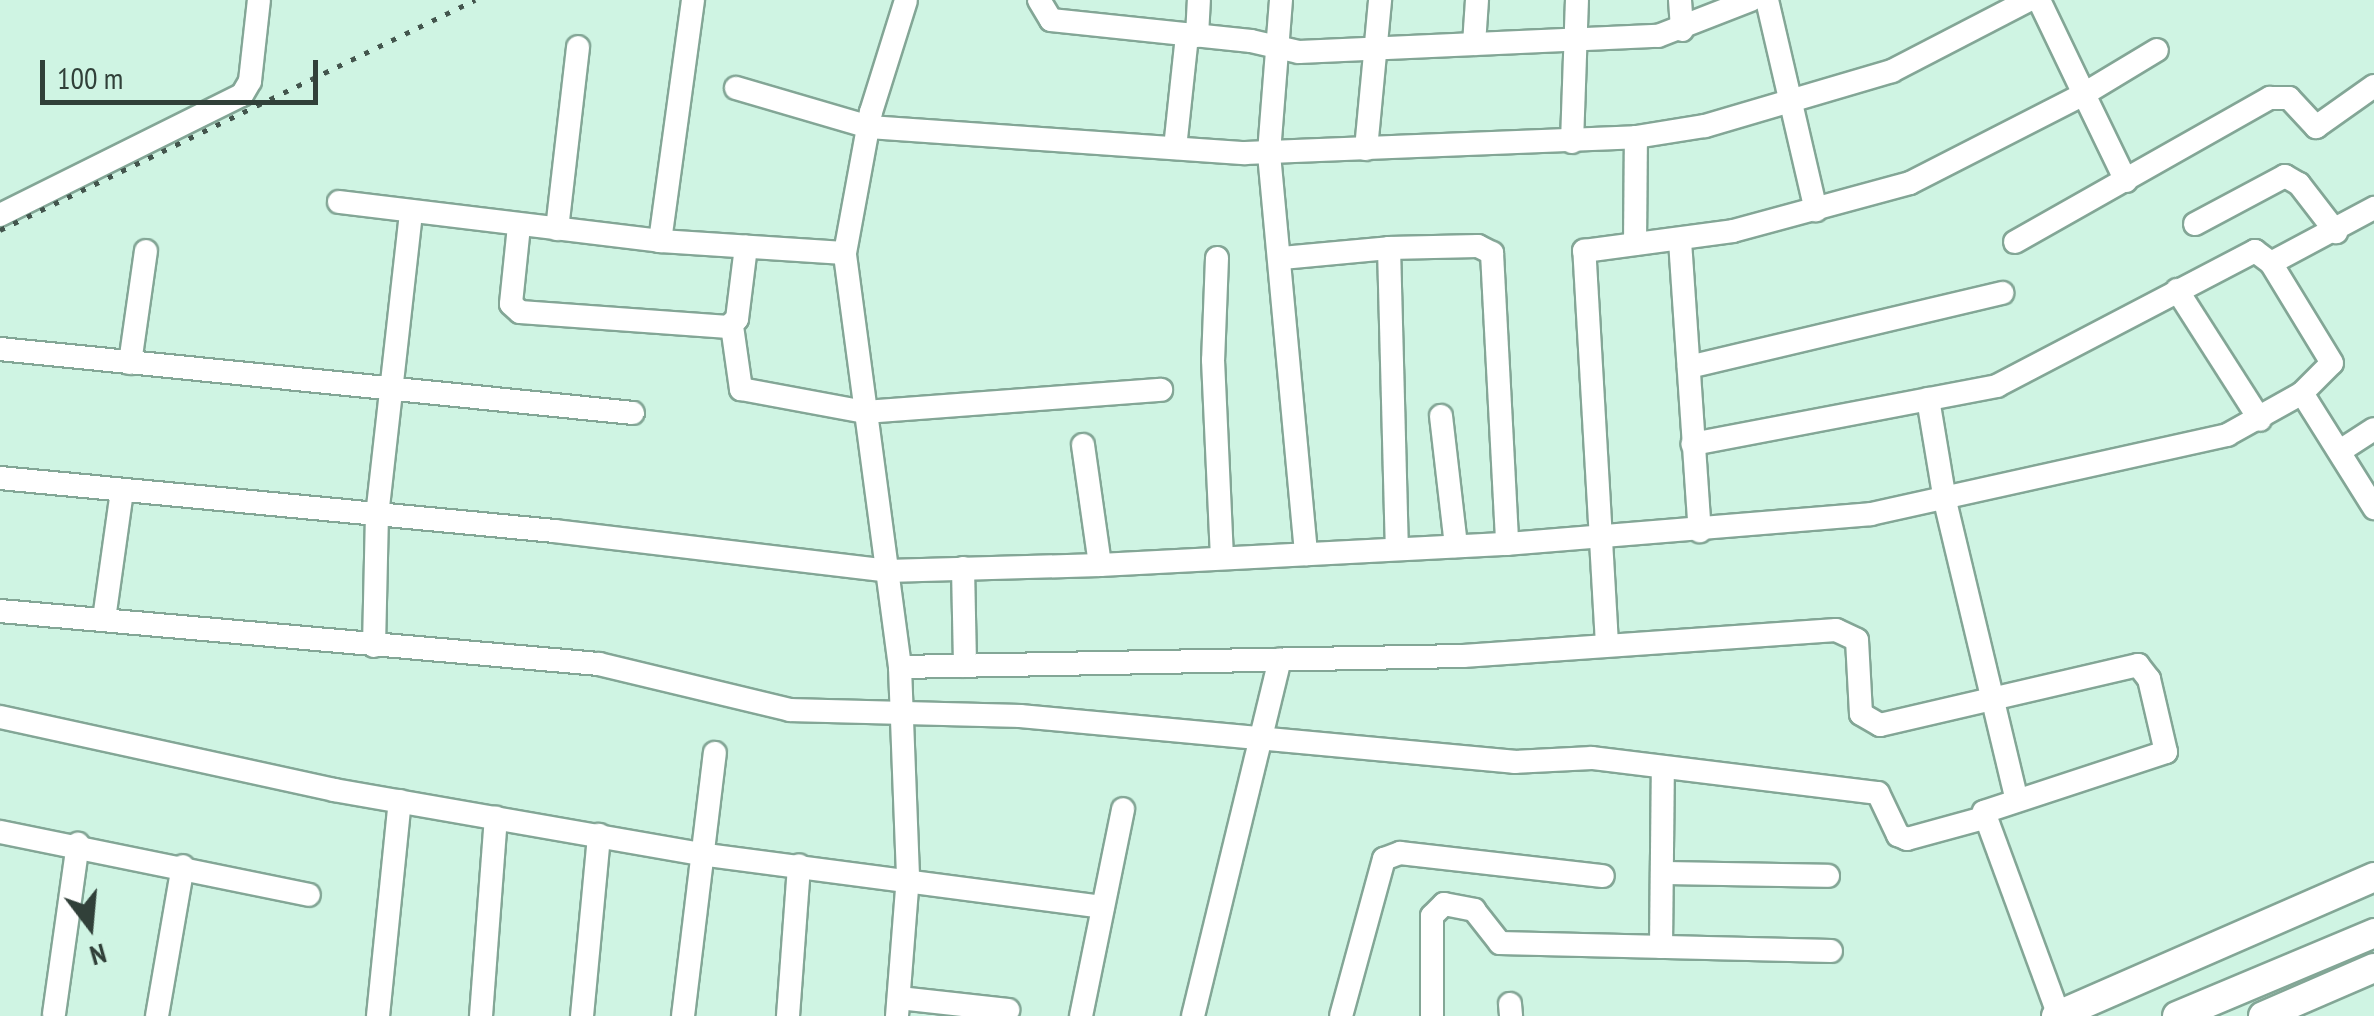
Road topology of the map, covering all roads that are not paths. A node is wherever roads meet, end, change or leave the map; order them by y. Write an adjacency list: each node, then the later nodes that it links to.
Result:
1 (259, 0): 38 (street)
2 (693, 0): 44 (street)
3 (906, 0): 27 (street)
4 (1039, 0): 16 (street)
5 (1199, 0): 16 (street)
6 (1280, 0): 22 (street)
7 (1380, 0): 20 (street)
8 (1477, 0): 18 (street)
9 (1577, 0): 17 (street)
10 (1680, 0): 15 (street)
11 (1751, 0): 15 (street)
12 (1767, 0): 26 (street)
13 (2029, 0): 26 (street)
14 (2039, 0): 25 (street)
15 (1682, 30): 17 (street)
16 (1192, 35): 22 (street); 30 (street)
17 (1576, 39): 18 (street); 29 (street)
18 (1474, 44): 20 (street)
19 (578, 47): 41 (street)
20 (1375, 50): 22 (street); 31 (street)
21 (2157, 50): 25 (street)
22 (1279, 51): 32 (street)
23 (736, 88): 27 (street)
24 (2372, 93): 33 (street)
25 (2084, 94): 33 (street); 36 (street)
26 (1795, 102): 28 (street); 36 (street)
27 (869, 127): 30 (street); 50 (street)
28 (1636, 138): 29 (street); 46 (street)
29 (1572, 142): 31 (street)
30 (1175, 148): 32 (street)
31 (1366, 149): 32 (street)
32 (1269, 154): 52 (street)
33 (2126, 181): 45 (street)
34 (339, 202): 37 (street)
35 (2374, 208): 42 (street)
36 (1816, 210): 43 (street)
37 (411, 212): 40 (street); 60 (street)
38 (0, 215)
39 (2195, 224): 42 (street)
40 (519, 226): 41 (street); 56 (street)
41 (557, 229): 44 (street)
42 (2336, 232): 53 (street)
43 (1680, 240): 46 (street); 59 (street)
44 (660, 242): 47 (street)
45 (2014, 242)
46 (1635, 244): 78 (street)
47 (746, 247): 50 (street); 56 (street)
48 (1388, 248): 52 (street); 79 (street); 81 (street)
49 (146, 251): 58 (street)
50 (845, 253): 64 (street)
51 (1217, 258): 83 (street)
52 (1282, 258): 82 (street)
53 (2271, 263): 54 (street); 62 (street)
54 (2178, 290): 63 (street); 67 (street)
55 (2002, 293): 59 (street)
56 (732, 326): 64 (street)
57 (0, 349): 58 (street)
58 (130, 363): 60 (street)
59 (1689, 367): 69 (street)
60 (389, 390): 65 (street); 76 (street)
61 (1162, 390): 64 (street)
62 (2302, 392): 67 (street); 71 (street)
63 (1928, 399): 69 (street); 74 (street)
64 (865, 412): 86 (street)
65 (633, 414)
66 (1441, 416): 80 (street)
67 (2260, 420): 74 (street)
68 (2374, 428): 71 (street)
69 (1692, 444): 77 (street)
70 (1083, 445): 84 (street)
71 (2340, 452): 75 (street)
72 (0, 478): 73 (street)
73 (122, 491): 76 (street); 88 (street)
74 (1945, 502): 77 (street); 94 (street)
75 (2374, 508)
76 (377, 516): 86 (street); 90 (street)
77 (1700, 531): 78 (street)
78 (1604, 537): 79 (street); 89 (street)
79 (1507, 544): 80 (street)
80 (1456, 546): 81 (street)
81 (1397, 549): 82 (street)
82 (1306, 554): 83 (street)
83 (1222, 556): 84 (street)
84 (1100, 565): 85 (street)
85 (963, 568): 86 (street); 93 (street)
86 (888, 571): 92 (street)
87 (0, 611): 88 (street)
88 (104, 620): 90 (street)
89 (1607, 644): 91 (street); 94 (street)
90 (374, 646): 95 (street)
91 (1280, 658): 93 (street); 97 (street)
92 (900, 666): 93 (street); 95 (street)
93 (965, 666)
94 (1994, 698): 100 (street); 100 (street)
95 (902, 712): 97 (street); 112 (street)
96 (0, 717): 101 (street)
97 (1265, 739): 99 (street); 133 (street)
98 (715, 753): 108 (street)
99 (1663, 767): 104 (street); 111 (street)
100 (2016, 796): 104 (street)
101 (400, 802): 103 (street); 127 (street)
102 (1123, 809): 117 (street)
103 (496, 818): 106 (street); 128 (street)
104 (1984, 818): 136 (street)
105 (0, 832): 107 (street)
106 (599, 835): 108 (street); 129 (street)
107 (78, 844): 110 (street); 125 (street)
108 (700, 854): 109 (street); 130 (street)
109 (799, 865): 112 (street); 131 (street)
110 (183, 866): 116 (street); 126 (street)
111 (1662, 873): 114 (street); 119 (street)
112 (908, 876): 117 (street); 122 (street)
113 (1603, 876): 134 (street)
114 (1828, 876)
115 (2374, 877): 136 (main road)
116 (309, 895)
117 (1103, 907): 132 (street)
118 (2374, 933): 137 (main road)
119 (1661, 946): 120 (street); 135 (street)
120 (1832, 951)
121 (2374, 968): 123 (main road)
122 (898, 1007): 124 (street)
123 (2300, 1009): 138 (main road)
124 (1008, 1010)
125 (50, 1015)
126 (157, 1016)
127 (378, 1016)
128 (481, 1016)
129 (582, 1016)
130 (684, 1016)
131 (788, 1016)
132 (1081, 1016)
133 (1193, 1016)
134 (1341, 1016)
135 (1432, 1016)
136 (2058, 1016)
137 (2177, 1016)
138 (2263, 1016)

